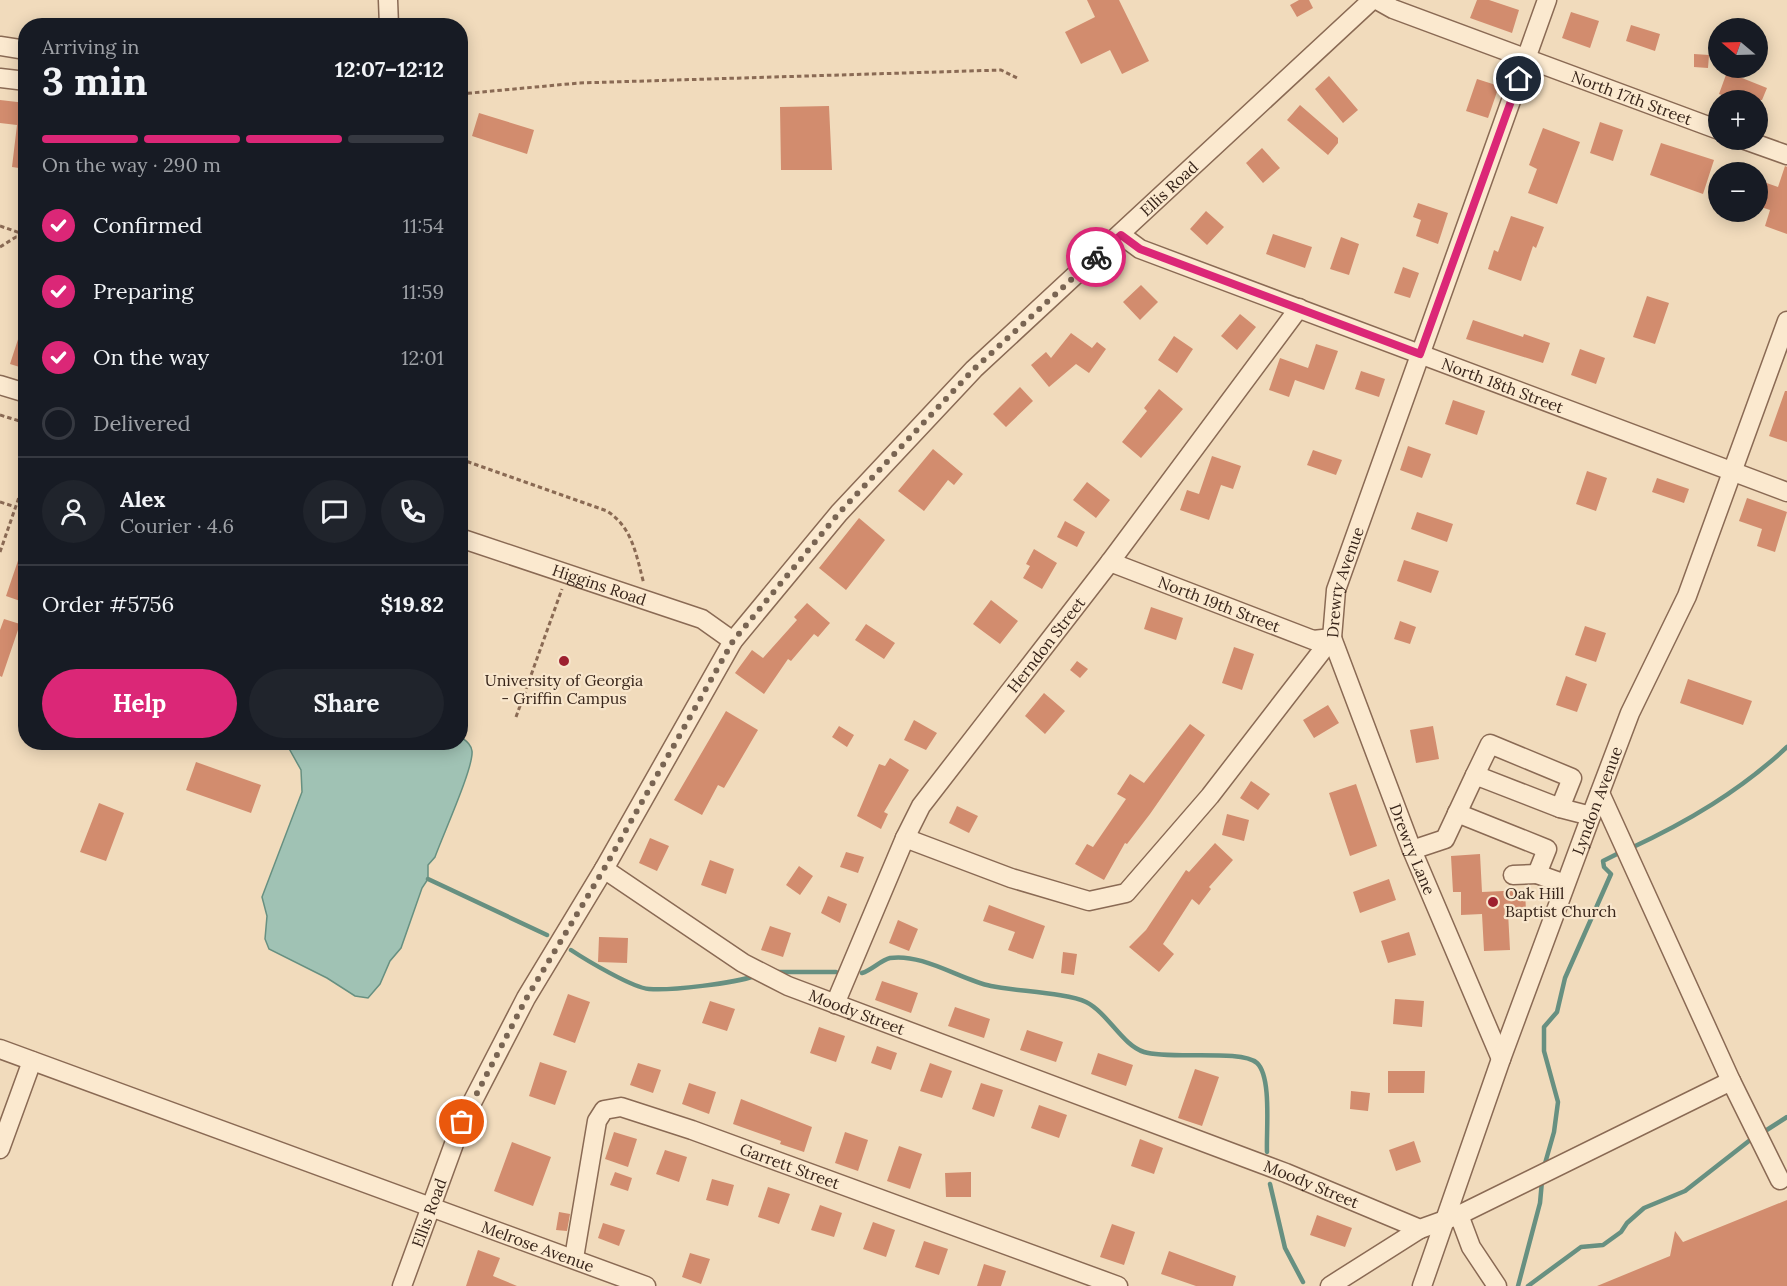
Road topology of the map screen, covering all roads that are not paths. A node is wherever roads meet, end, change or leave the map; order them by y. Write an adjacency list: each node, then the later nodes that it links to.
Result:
1 (388, 0): 4 (street)
2 (1374, 0): 7 (street, North 17th Street); 13 (street, Ellis Road)
3 (1547, 0): 7 (street, Drewry Avenue)
4 (389, 18)
5 (0, 46): 6 (street)
6 (18, 49)
7 (1526, 58): 10 (street, North 17th Street); 16 (street, Drewry Avenue)
8 (0, 78): 9 (street)
9 (18, 80)
10 (1708, 126)
11 (1768, 148): 12 (street)
12 (1787, 155)
13 (1121, 235): 14 (street, North 18th Street); 24 (street, Ellis Road)
14 (1299, 308): 16 (street, North 18th Street); 22 (street, Herndon Street)
15 (1787, 321): 19 (street, Lyndon Avenue)
16 (1420, 354): 19 (street, North 18th Street); 23 (street, Drewry Avenue)
17 (0, 385): 18 (street)
18 (18, 391)
19 (1731, 471): 20 (street, North 18th Street); 26 (street, Lyndon Avenue)
20 (1787, 492)
21 (468, 541): 24 (street, Higgins Road)
22 (1110, 561): 23 (street, North 19th Street); 30 (street, Herndon Street)
23 (1332, 638): 30 (street, Drewry Avenue); 31 (street, Drewry Lane)
24 (733, 641): 32 (street, Ellis Road)
25 (1475, 775): 27 (street); 27 (street); 28 (street)
26 (1599, 793): 29 (street, Lyndon Avenue); 40 (street)
27 (1560, 808): 29 (street)
28 (1457, 813): 31 (street); 33 (street)
29 (1591, 816): 35 (street, Lyndon Avenue)
30 (905, 838): 36 (street, Herndon Street)
31 (1412, 850): 38 (street, Drewry Lane)
32 (604, 869): 36 (street, Moody Street); 43 (street, Ellis Road)
33 (1537, 874): 34 (street); 35 (street)
34 (1513, 875)
35 (1565, 884): 38 (street, Lyndon Avenue)
36 (835, 1004): 45 (street, Moody Street)
37 (0, 1049): 39 (street, Melrose Avenue)
38 (1501, 1059): 44 (street, Lyndon Avenue)
39 (32, 1061): 41 (street); 43 (street, Melrose Avenue)
40 (1731, 1081): 42 (street); 44 (street)
41 (0, 1149)
42 (1780, 1180)
43 (429, 1207): 46 (street, Melrose Avenue); 47 (street, Ellis Road)
44 (1453, 1216): 45 (street); 51 (street, Lyndon Avenue); 52 (street)
45 (1420, 1229): 50 (street)
46 (574, 1258): 48 (street, Melrose Avenue); 49 (street, Garrett Street)
47 (402, 1286)
48 (646, 1286)
49 (1118, 1286)
50 (1330, 1286)
51 (1422, 1286)
52 (1497, 1286)

